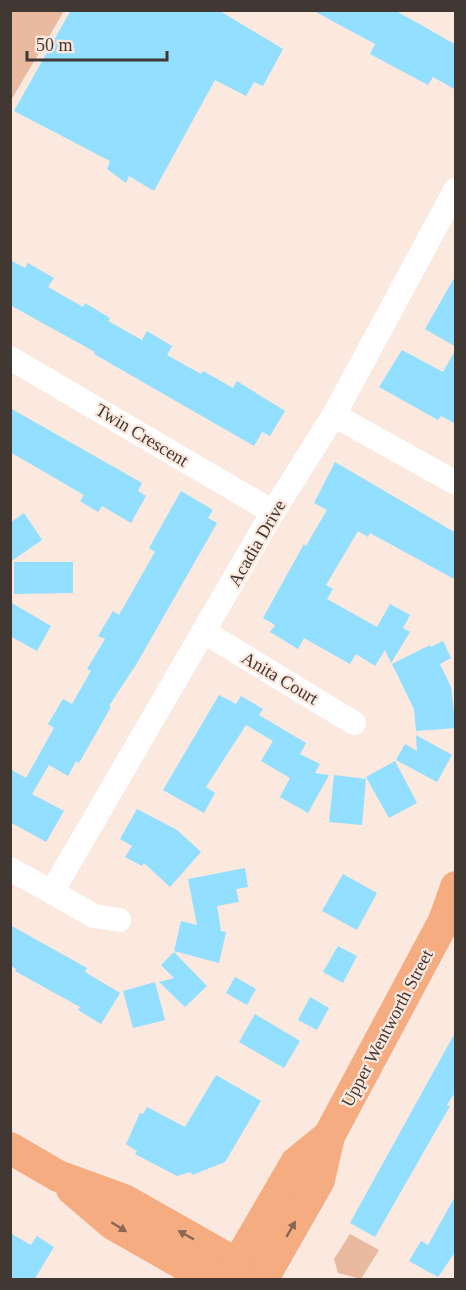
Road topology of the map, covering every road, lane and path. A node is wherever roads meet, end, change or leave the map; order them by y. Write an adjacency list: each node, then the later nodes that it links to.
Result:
1 (456, 189): 3 (street, Acadia Drive)
2 (10, 358): 5 (street, Twin Crescent)
3 (334, 415): 4 (street); 5 (street, Acadia Drive)
4 (456, 483)
5 (273, 513): 6 (street, Acadia Drive)
6 (206, 633): 7 (street, Anita Court); 10 (street, Acadia Drive)
7 (354, 723)
8 (10, 868): 10 (street)
9 (456, 887): 11 (main road, Upper Wentworth Street)
10 (52, 892): 12 (street)
11 (450, 914): 14 (main road, Upper Wentworth Street)
12 (119, 920)
13 (10, 1148): 14 (main road)
14 (244, 1277)

